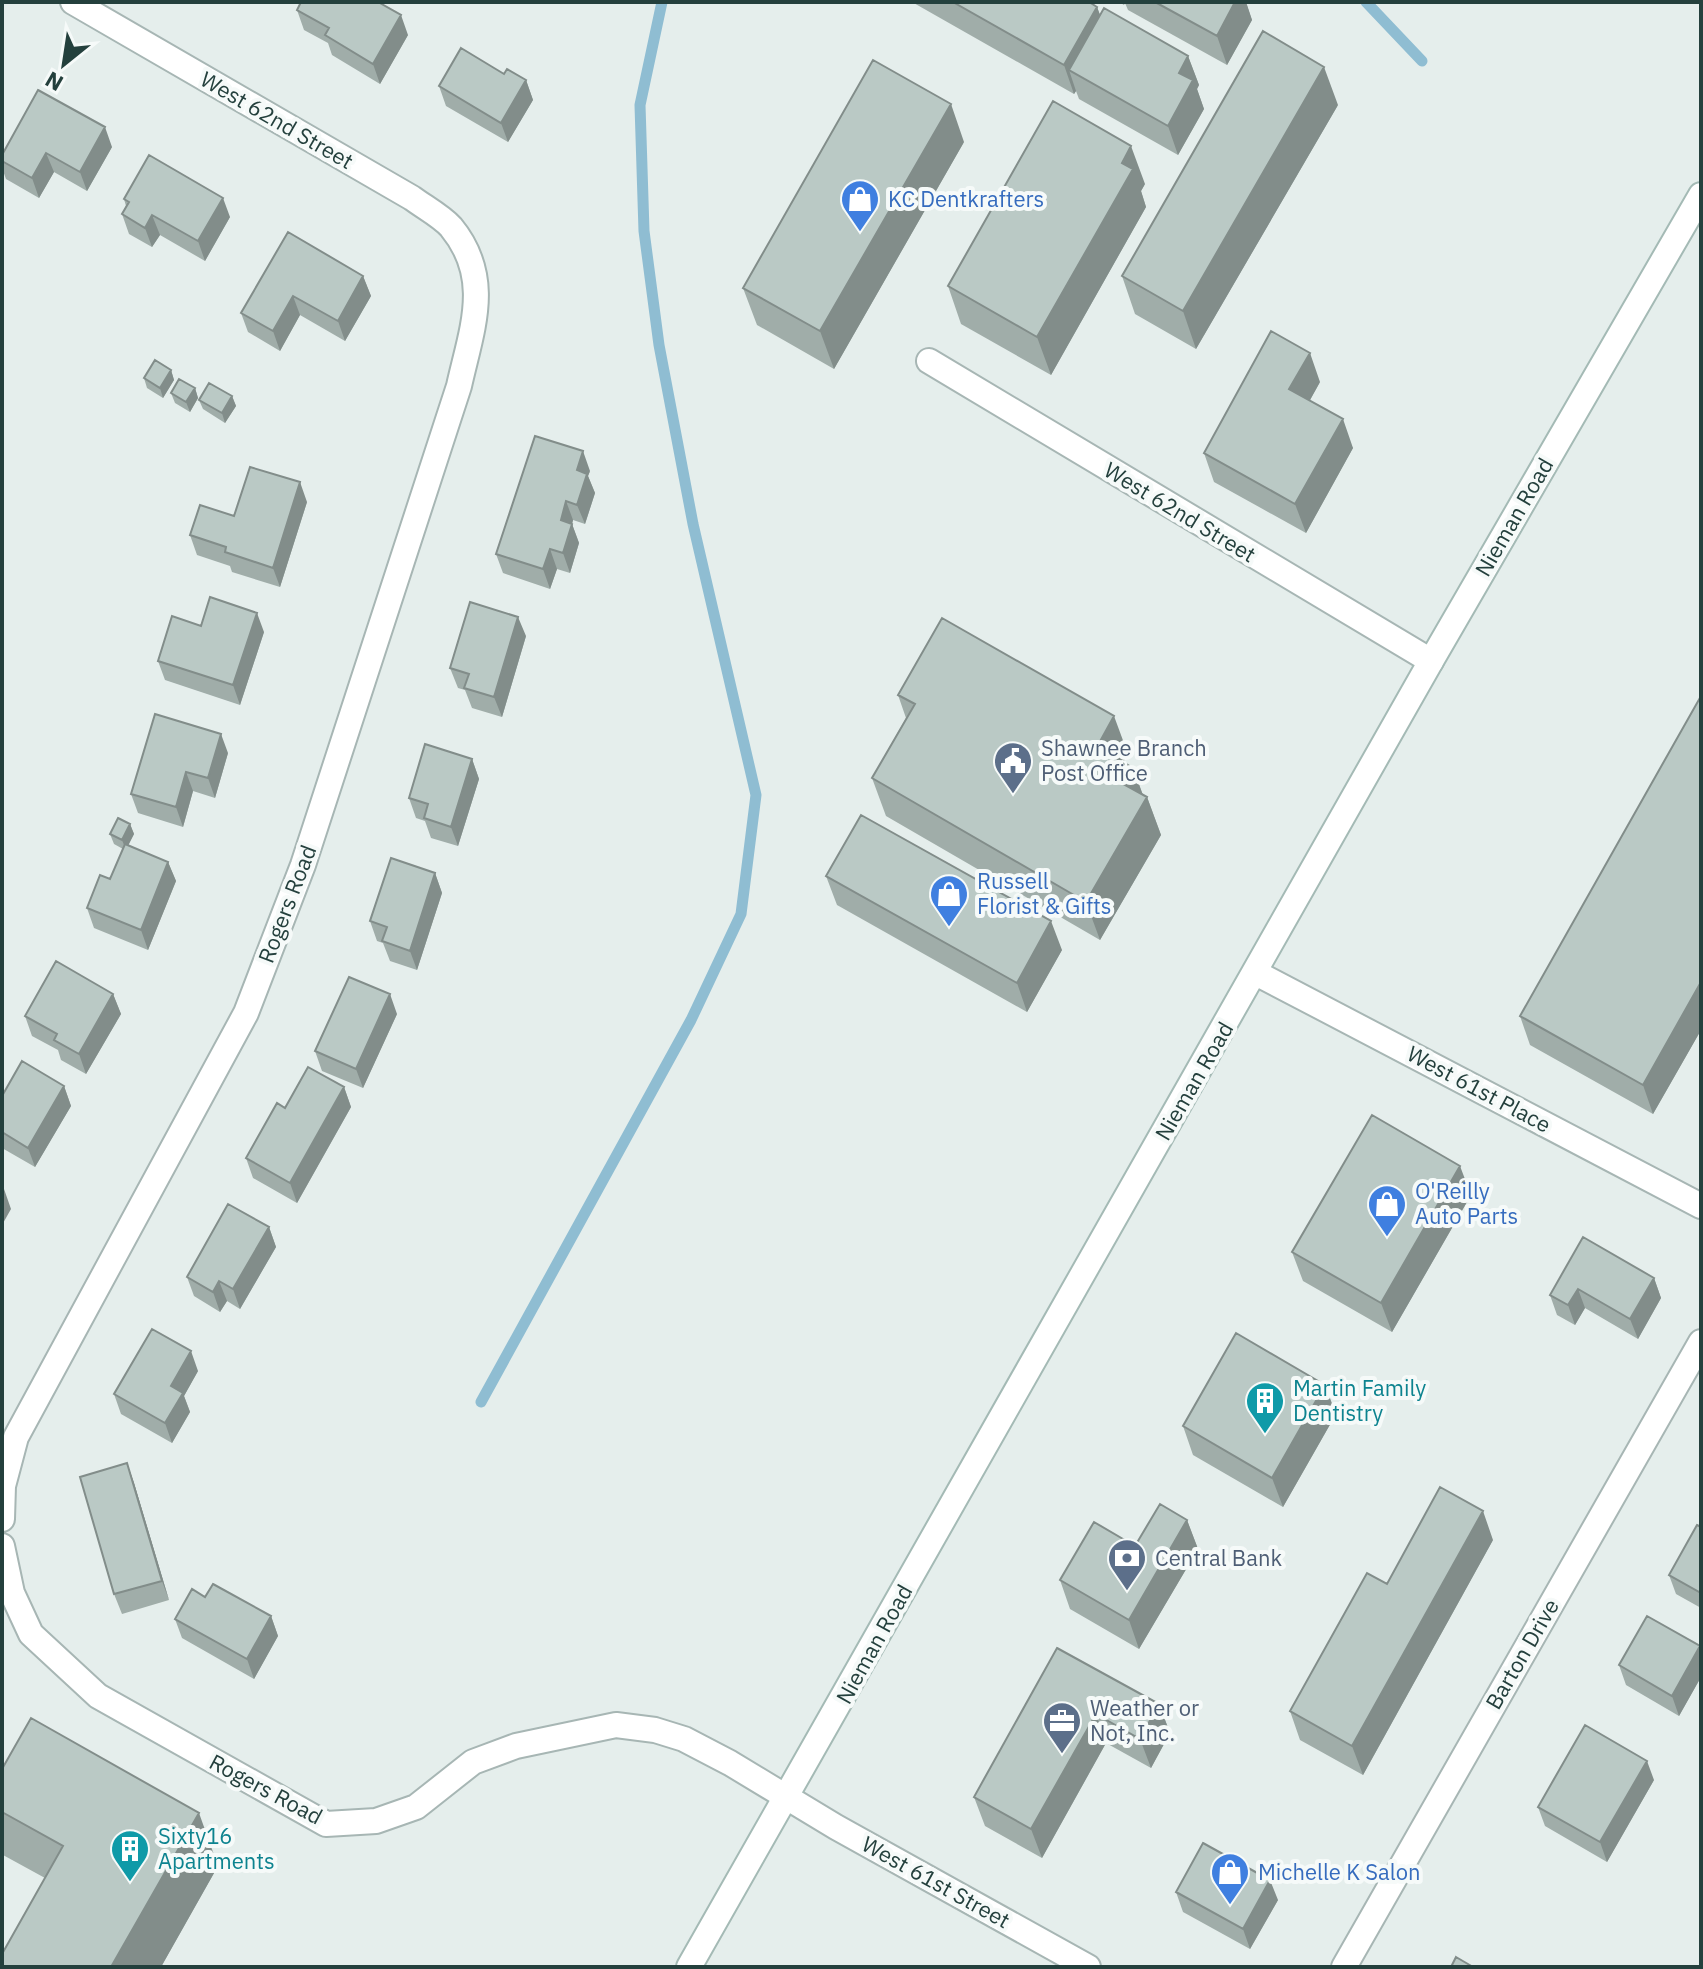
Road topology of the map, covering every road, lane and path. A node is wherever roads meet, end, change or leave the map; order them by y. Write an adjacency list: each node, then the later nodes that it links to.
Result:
1 (73, 2): 3 (street, West 62nd Street)
2 (1701, 195): 5 (street, Nieman Road)
3 (468, 252): 9 (street, Rogers Road)
4 (929, 361): 5 (street, West 62nd Street)
5 (1431, 661): 6 (street, Nieman Road)
6 (1256, 973): 7 (street, West 61st Place); 11 (street, Nieman Road)
7 (1701, 1206)
8 (1701, 1342): 14 (street, Barton Drive)
9 (2, 1519)
10 (2, 1546): 11 (street, Rogers Road)
11 (785, 1797): 12 (street, Nieman Road); 13 (street, West 61st Street)
12 (689, 1967)
13 (1088, 1967)
14 (1344, 1967)

